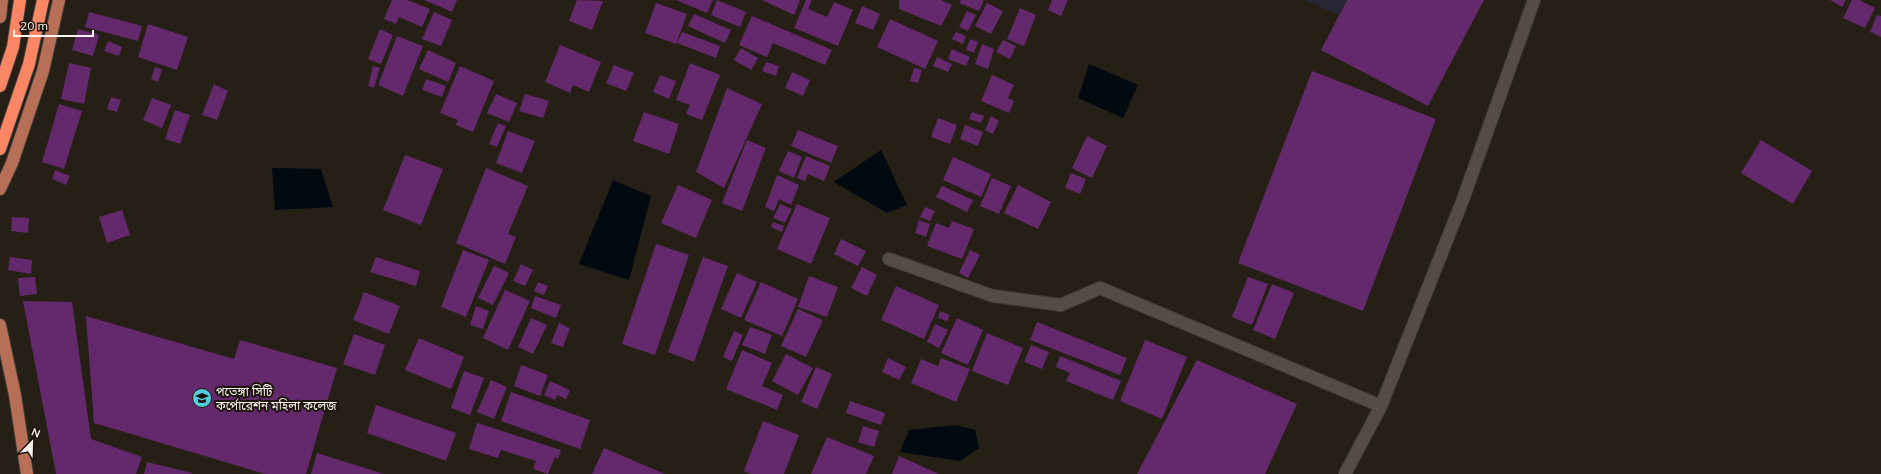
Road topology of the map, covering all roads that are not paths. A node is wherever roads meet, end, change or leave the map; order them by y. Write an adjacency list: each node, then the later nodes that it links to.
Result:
1 (2, 0): 6 (main road)
2 (20, 0): 7 (highway)
3 (43, 0): 8 (highway)
4 (59, 0): 9 (main road)
5 (1534, 0): 12 (street)
6 (0, 17)
7 (0, 86)
8 (0, 149)
9 (0, 189)
10 (889, 258): 12 (street)
11 (0, 325): 13 (main road)
12 (1381, 406): 14 (street)
13 (27, 474)
14 (1345, 474)

